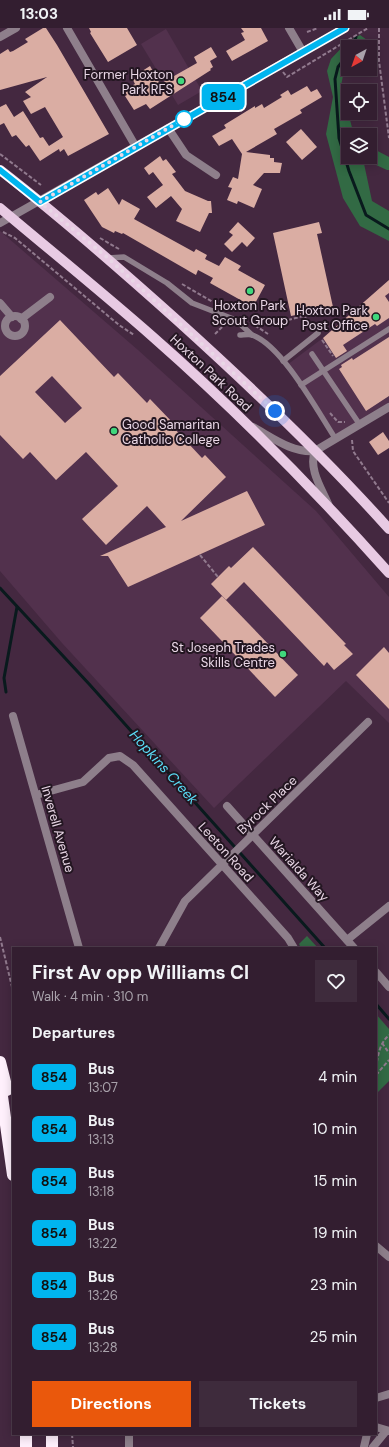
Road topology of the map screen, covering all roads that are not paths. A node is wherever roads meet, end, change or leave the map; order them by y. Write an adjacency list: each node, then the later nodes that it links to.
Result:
1 (16, 28): 5 (street)
2 (67, 28): 8 (street)
3 (289, 28): 6 (street)
4 (345, 28): 6 (street)
5 (0, 37)
6 (303, 52): 7 (street)
7 (168, 128): 8 (street); 10 (street)
8 (136, 147): 11 (street)
9 (0, 170): 11 (main road, Hoxton Park Road)
10 (216, 175)
11 (40, 202): 13 (street); 15 (main road, Hoxton Park Road)
12 (0, 208): 13 (main road, Hoxton Park Road)
13 (11, 217): 14 (street); 29 (main road, Hoxton Park Road)
14 (0, 223)
15 (108, 258): 22 (lane); 32 (main road, Hoxton Park Road)
16 (50, 297): 19 (street)
17 (0, 303): 18 (street)
18 (12, 317): 19 (street); 19 (street)
19 (21, 319)
20 (389, 329): 26 (lane)
21 (318, 333): 25 (lane)
22 (252, 335): 23 (lane); 25 (lane)
23 (240, 336)
24 (312, 354): 26 (lane)
25 (283, 361): 27 (lane)
26 (323, 370): 27 (lane); 30 (lane)
27 (300, 385): 31 (lane)
28 (389, 407): 30 (street)
29 (242, 421): 32 (street); 33 (main road, Hoxton Park Road)
30 (360, 424): 31 (street)
31 (335, 438): 32 (street)
32 (315, 451): 33 (street); 34 (main road, Hoxton Park Road)
33 (331, 509): 35 (main road, Hoxton Park Road)
34 (389, 529)
35 (389, 572)
36 (13, 716): 38 (street, Inverell Avenue)
37 (368, 722): 40 (street, Byrock Place)
38 (36, 795): 41 (street, Leeton Road); 44 (street, Inverell Avenue)
39 (227, 806): 40 (street, Warialda Way)
40 (253, 835): 41 (street, Byrock Place); 43 (street, Warialda Way)
41 (222, 866): 45 (street, Byrock Place); 46 (street, Leeton Road)
42 (389, 906): 43 (street)
43 (347, 940): 47 (street, Warialda Way)
44 (79, 947)
45 (160, 947)
46 (293, 947)
47 (353, 947)
48 (377, 973): 49 (street)
49 (389, 987)
50 (0, 1062): 52 (highway)
51 (0, 1082): 53 (highway)
52 (12, 1111)
53 (12, 1168)
54 (377, 1247): 55 (street)
55 (389, 1257)
56 (377, 1427): 57 (street)
57 (388, 1431): 66 (street)
58 (26, 1435): 62 (highway)
59 (52, 1435): 63 (highway)
60 (129, 1435): 64 (street)
61 (367, 1435): 65 (street)
62 (26, 1447)
63 (52, 1447)
64 (129, 1447)
65 (364, 1447)
66 (373, 1447)

